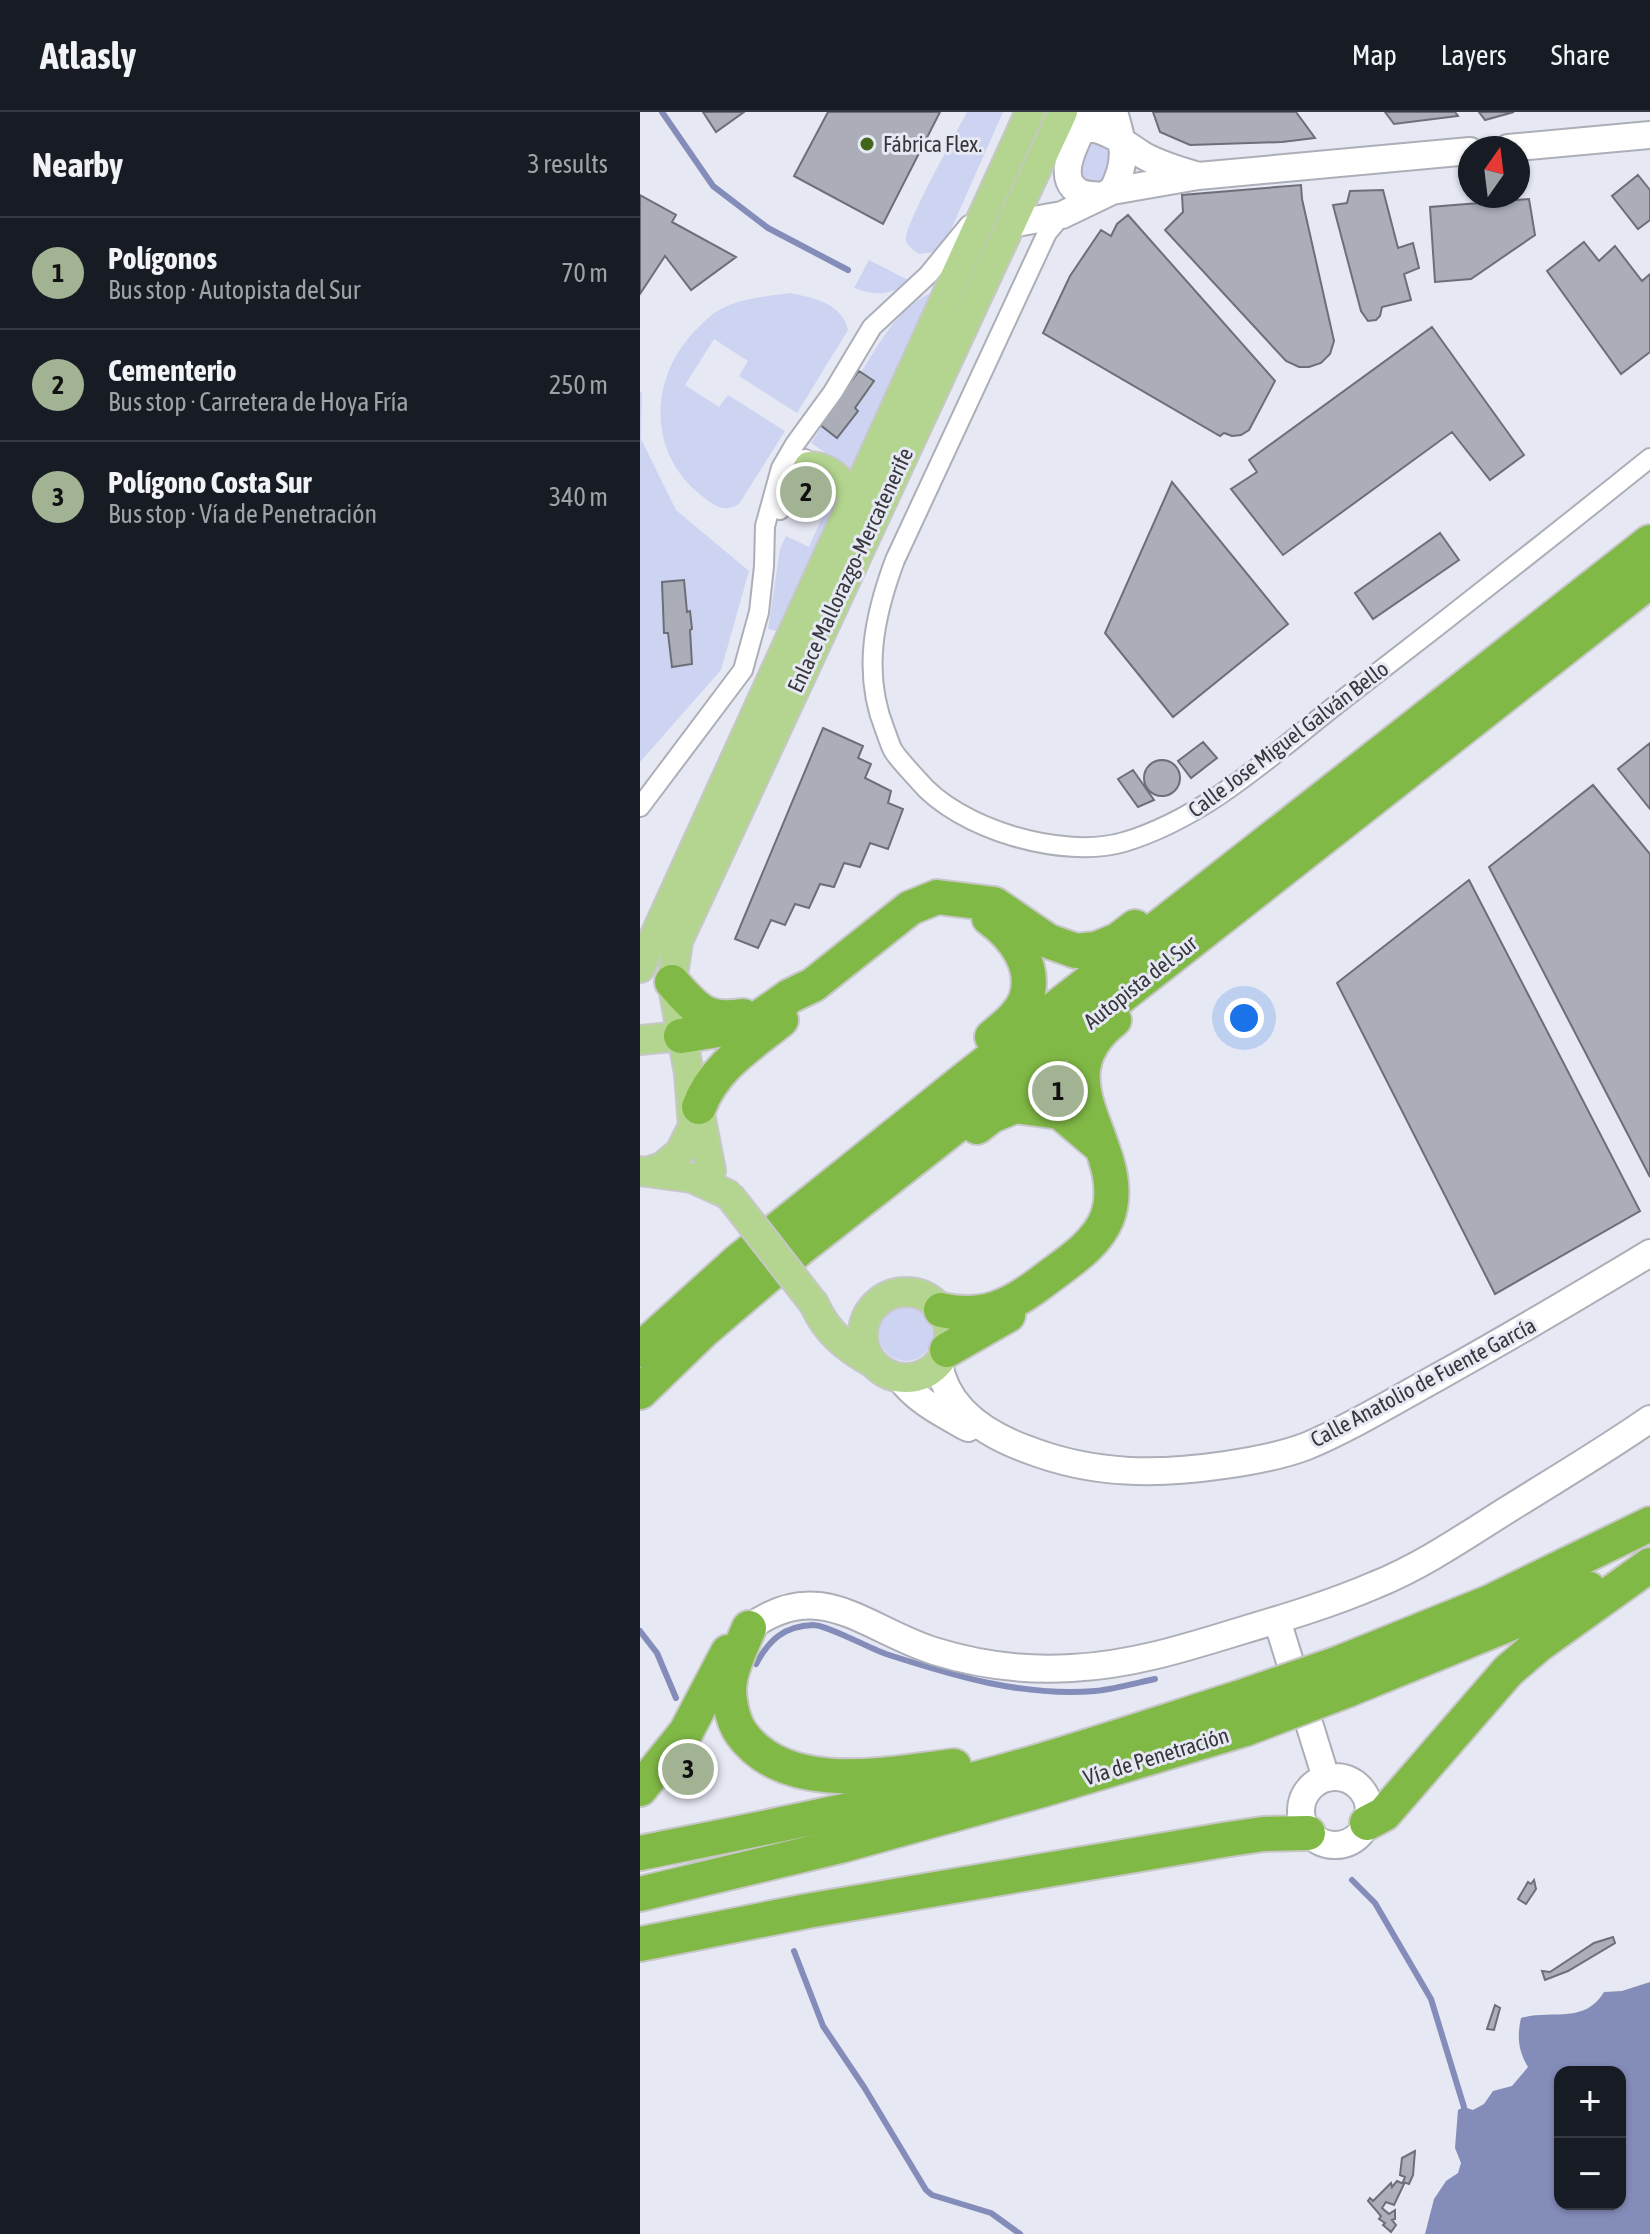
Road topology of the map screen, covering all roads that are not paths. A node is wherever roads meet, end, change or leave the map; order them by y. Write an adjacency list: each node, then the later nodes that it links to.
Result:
1 (1030, 112): 11 (main road, Enlace Mallorazgo-Mercatenerife)
2 (1114, 112): 5 (street)
3 (1079, 117): 5 (street); 9 (street); 12 (main road, Enlace Mallorazgo-Mercatenerife)
4 (1650, 135): 6 (street)
5 (1122, 139): 8 (street); 9 (street)
6 (1530, 146)
7 (1458, 152): 8 (street)
8 (1198, 176): 9 (street)
9 (1106, 193): 10 (street)
10 (1062, 215): 12 (street); 14 (street, Calle Jose Miguel Galván Bello)
11 (981, 217): 13 (street); 15 (main road, Enlace Mallorazgo-Mercatenerife)
12 (1011, 224): 24 (main road, Enlace Mallorazgo-Mercatenerife)
13 (802, 455): 15 (main road); 17 (street); 17 (street)
14 (1650, 458)
15 (853, 496): 23 (main road, Enlace Mallorazgo-Mercatenerife)
16 (1650, 542): 21 (highway, Autopista del Sur)
17 (764, 566): 19 (street)
18 (1650, 581): 22 (highway, Autopista del Sur)
19 (640, 807)
20 (972, 901): 21 (highway); 25 (highway); 29 (highway)
21 (1183, 911): 29 (highway, Autopista del Sur)
22 (1177, 953): 31 (highway); 32 (highway, Autopista del Sur)
23 (640, 968)
24 (672, 982): 26 (highway); 27 (main road, Enlace Mallorazgo-Mercatenerife)
25 (813, 985): 26 (highway); 30 (highway)
26 (763, 1013): 27 (highway)
27 (681, 1036): 28 (main road); 30 (main road, Enlace Mallorazgo-Mercatenerife)
28 (640, 1040)
29 (964, 1080): 40 (highway, Autopista del Sur)
30 (696, 1116): 33 (main road); 34 (main road, Enlace Mallorazgo-Mercatenerife)
31 (1099, 1145): 32 (highway); 36 (highway)
32 (899, 1170): 44 (highway, Autopista del Sur)
33 (642, 1172): 34 (main road)
34 (729, 1195): 37 (main road, bridge)
35 (1650, 1253): 46 (street, Calle Anatolio de Fuente García)
36 (1023, 1296): 39 (highway); 41 (highway)
37 (814, 1304): 38 (main road); 42 (main road)
38 (871, 1310): 39 (main road); 42 (main road)
39 (941, 1310): 41 (main road)
40 (640, 1350)
41 (943, 1356): 43 (main road); 46 (street, Calle Anatolio de Fuente García)
42 (873, 1363): 43 (main road)
43 (899, 1377): 46 (street, Calle Anatolio de Fuente García)
44 (640, 1392)
45 (1650, 1419): 50 (street)
46 (994, 1436)
47 (1650, 1524): 52 (highway, Vía de Penetración)
48 (1650, 1557): 52 (highway, Vía de Penetración)
49 (1650, 1565): 57 (highway)
50 (1277, 1620): 51 (street); 55 (street)
51 (749, 1628): 54 (highway); 56 (highway)
52 (1344, 1676): 53 (highway, Vía de Penetración, bridge)
53 (1243, 1713): 54 (highway, Vía de Penetración); 60 (highway, Vía de Penetración)
54 (1134, 1732): 59 (highway, Vía de Penetración)
55 (1326, 1778): 57 (street); 58 (street)
56 (640, 1789)
57 (1367, 1823): 58 (street)
58 (1308, 1833): 61 (highway)
59 (640, 1853)
60 (640, 1894)
61 (640, 1944)

